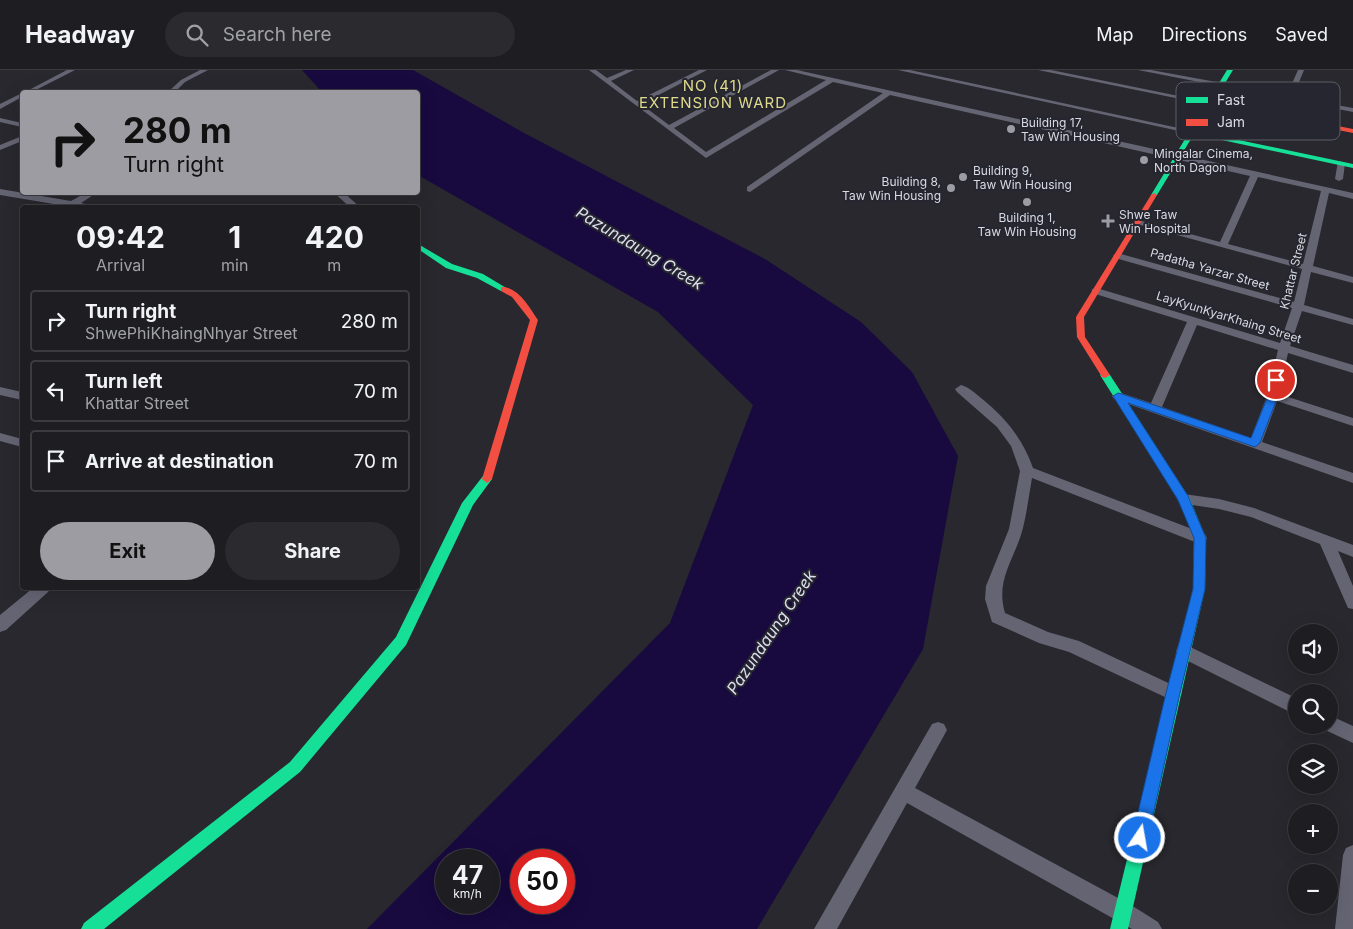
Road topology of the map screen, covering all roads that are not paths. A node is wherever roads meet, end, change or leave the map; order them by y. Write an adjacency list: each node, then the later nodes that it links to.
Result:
1 (72, 70): 19 (street)
2 (205, 70): 20 (street)
3 (592, 70): 16 (street)
4 (631, 70): 16 (street)
5 (704, 70): 24 (street)
6 (776, 70): 29 (street)
7 (788, 70): 15 (street)
8 (901, 70): 28 (street)
9 (1041, 70): 23 (street)
10 (1141, 70): 14 (street)
11 (1230, 70): 18 (main road)
12 (1290, 70): 13 (street)
13 (1301, 71)
14 (1160, 72): 17 (street)
15 (831, 80): 21 (street); 29 (street)
16 (607, 81): 24 (street)
17 (1206, 82)
18 (1222, 82)
19 (32, 90)
20 (173, 90)
21 (888, 93): 36 (street); 41 (street)
22 (20, 96): 25 (street)
23 (1176, 99)
24 (638, 103): 29 (street)
25 (0, 107)
26 (0, 120): 27 (street)
27 (20, 125)
28 (1176, 126)
29 (669, 128)
30 (1340, 130): 31 (main road)
31 (1353, 132)
32 (20, 139): 35 (street)
33 (1188, 140): 36 (main road)
34 (1238, 140): 37 (main road)
35 (0, 148)
36 (1178, 157): 38 (street); 51 (main road)
37 (1347, 165): 39 (street)
38 (1255, 174): 42 (street); 52 (street)
39 (1339, 179)
40 (20, 189): 44 (street)
41 (750, 189)
42 (1326, 190): 47 (street); 55 (street, Khattar Street)
43 (0, 192): 44 (street)
44 (11, 194): 48 (street)
45 (89, 195): 48 (street)
46 (341, 195): 50 (street)
47 (1353, 196)
48 (74, 203): 49 (street)
49 (83, 205)
50 (353, 205)
51 (1138, 223): 52 (street); 54 (main road)
52 (1223, 245): 55 (street)
53 (420, 247): 91 (main road)
54 (1118, 256): 57 (main road); 58 (street, Padatha Yarzar Street)
55 (1306, 268): 56 (street); 58 (street, Khattar Street)
56 (1353, 280)
57 (1096, 291): 59 (street, LayKyunKyarKhaing Street); 66 (main road)
58 (1298, 307): 60 (street, Padatha Yarzar Street); 61 (street, Khattar Street)
59 (1194, 321): 61 (street, LayKyunKyarKhaing Street); 68 (street)
60 (1353, 322)
61 (1284, 348): 62 (street, LayKyunKyarKhaing Street); 67 (street, Khattar Street)
62 (1353, 369)
63 (961, 389): 73 (street)
64 (0, 391): 65 (street)
65 (20, 396)
66 (1118, 396): 68 (street); 75 (main road)
67 (1273, 396): 69 (street); 72 (street, Khattar Street)
68 (1155, 408): 72 (street)
69 (1353, 422)
70 (0, 437): 71 (street)
71 (20, 442)
72 (1255, 443): 74 (street)
73 (1027, 471): 76 (street); 83 (street)
74 (1353, 478)
75 (1184, 499): 76 (main road); 77 (street)
76 (1200, 538): 82 (main road)
77 (1326, 541): 78 (street); 80 (street)
78 (1353, 551)
79 (40, 590): 81 (street)
80 (1353, 603)
81 (0, 625)
82 (1184, 651): 83 (main road); 84 (street)
83 (1173, 693): 90 (main road)
84 (1288, 703)
85 (1338, 728): 87 (street)
86 (938, 730): 88 (street)
87 (1353, 735)
88 (903, 791): 90 (street); 92 (street)
89 (1353, 855): 94 (street)
90 (1121, 920): 93 (street)
91 (90, 929)
92 (825, 929)
93 (1151, 929)
94 (1346, 929)

